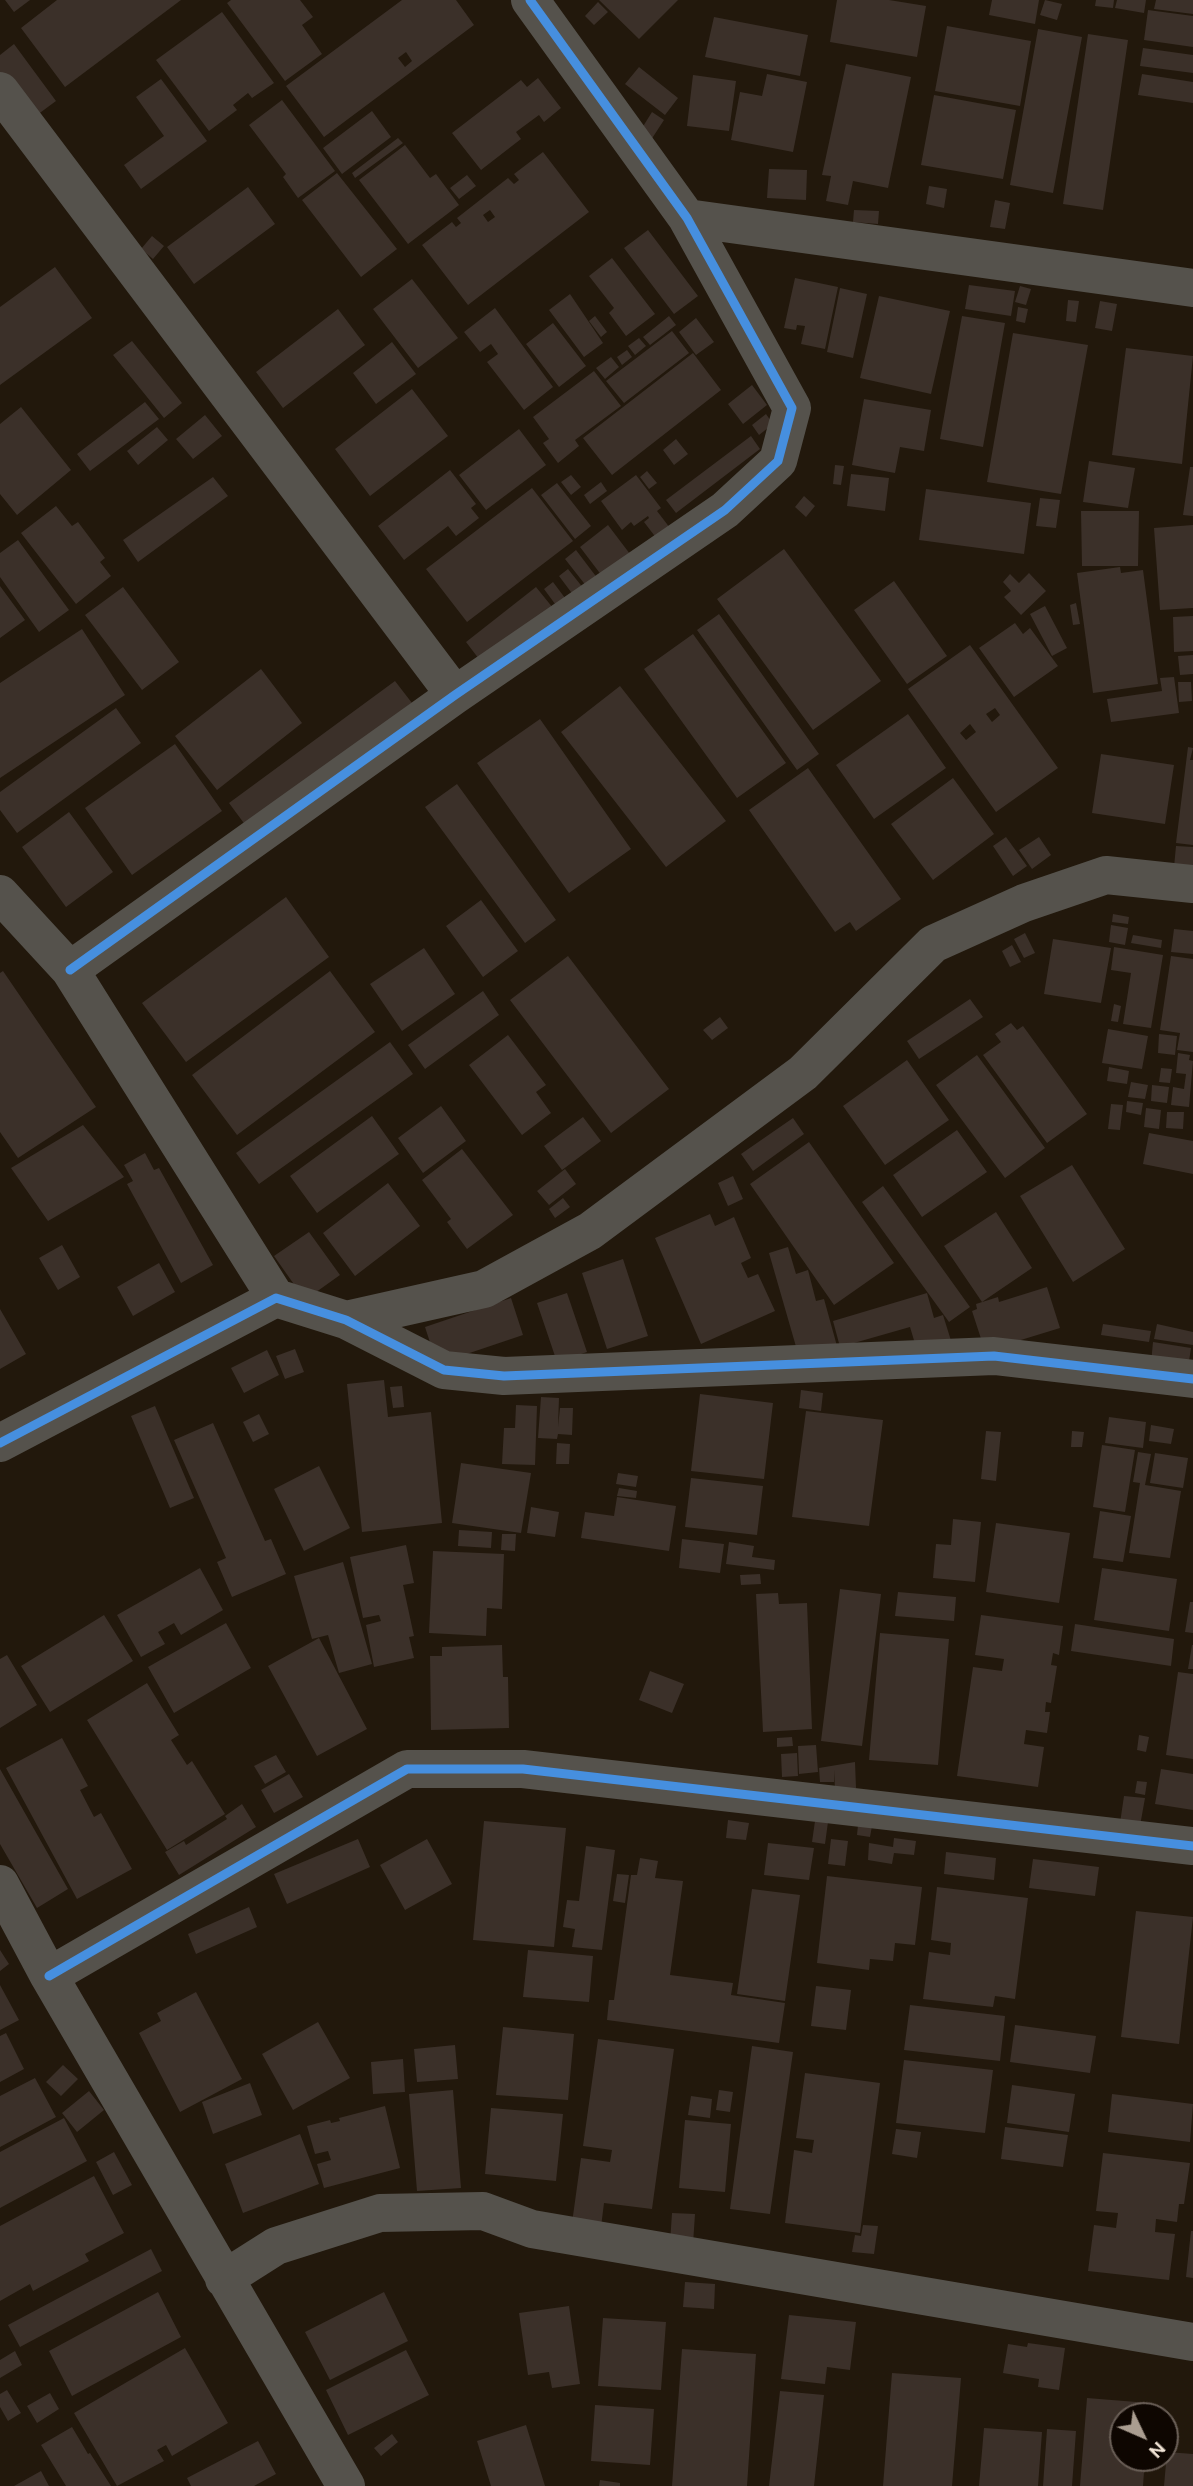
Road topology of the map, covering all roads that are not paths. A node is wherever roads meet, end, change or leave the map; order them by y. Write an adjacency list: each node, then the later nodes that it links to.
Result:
1 (530, 0): 3 (street)
2 (0, 91): 5 (street)
3 (687, 218): 4 (street); 5 (street)
4 (1193, 288)
5 (455, 695): 8 (street)
6 (1193, 884): 10 (street)
7 (4, 906): 8 (street)
8 (70, 970): 9 (street)
9 (276, 1298): 10 (street); 12 (street)
10 (346, 1320): 11 (street)
11 (1193, 1379)
12 (0, 1443)
13 (1193, 1846): 15 (street)
14 (0, 1884): 15 (street)
15 (49, 1976): 16 (street)
16 (224, 2279): 17 (street); 18 (street)
17 (1193, 2342)
18 (346, 2486)

